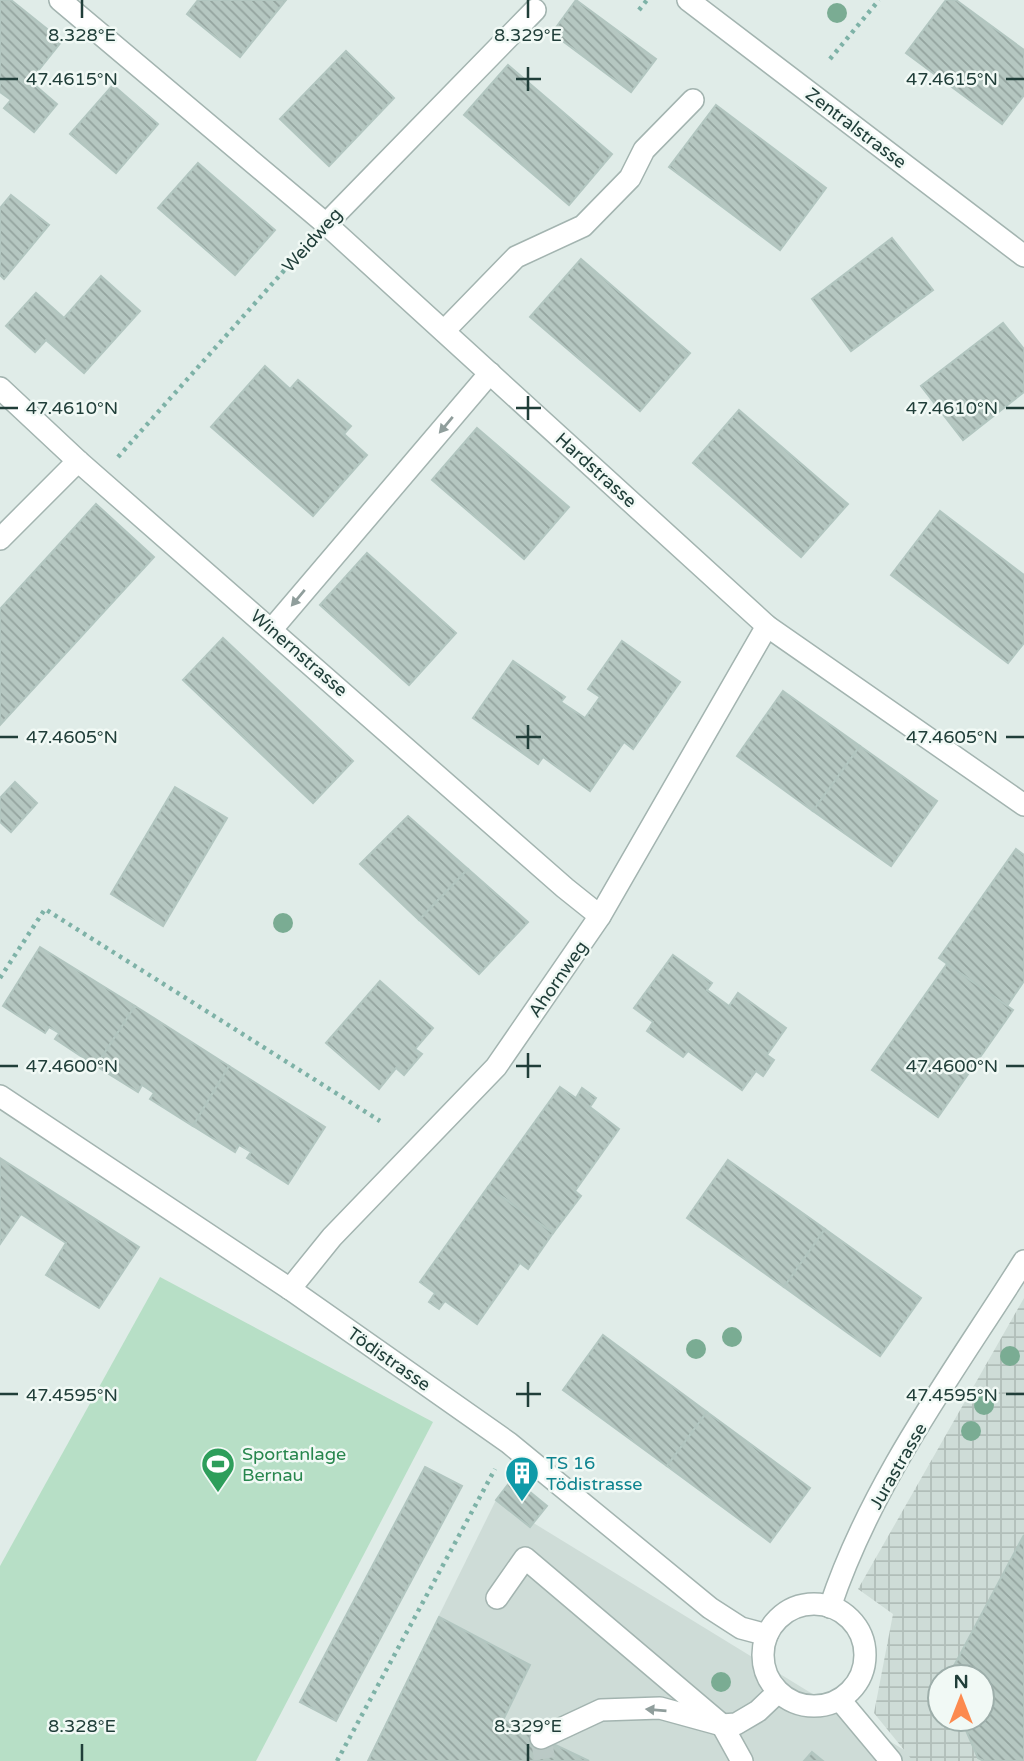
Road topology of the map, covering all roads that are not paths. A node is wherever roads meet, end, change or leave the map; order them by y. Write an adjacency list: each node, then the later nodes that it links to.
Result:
1 (60, 0): 5 (street, Hardstrasse)
2 (688, 0): 6 (street, Zentralstrasse)
3 (535, 10): 5 (street, Weidweg)
4 (693, 100): 7 (street)
5 (326, 224): 7 (street, Hardstrasse)
6 (1024, 256)
7 (444, 331): 8 (street, Hardstrasse)
8 (490, 373): 12 (street, Hardstrasse); 13 (street, one-way to 13)
9 (0, 387): 10 (street, Winernstrasse)
10 (78, 461): 11 (street); 13 (street, Winernstrasse)
11 (0, 539)
12 (767, 626): 14 (street, Hardstrasse); 15 (street, Ahornweg)
13 (272, 629): 15 (street, Winernstrasse)
14 (1024, 805)
15 (600, 916): 18 (street, Ahornweg)
16 (0, 1096): 18 (street, Tödistrasse)
17 (1024, 1261): 20 (street, Jurastrasse)
18 (290, 1289): 21 (street, Tödistrasse)
19 (497, 1598): 24 (street)
20 (830, 1607): 21 (street); 23 (street)
21 (767, 1635): 22 (street)
22 (778, 1692): 23 (street); 24 (street)
23 (840, 1700): 27 (street)
24 (723, 1725): 25 (street, one-way to 25); 26 (street)
25 (541, 1738)
26 (742, 1761)
27 (891, 1761)

